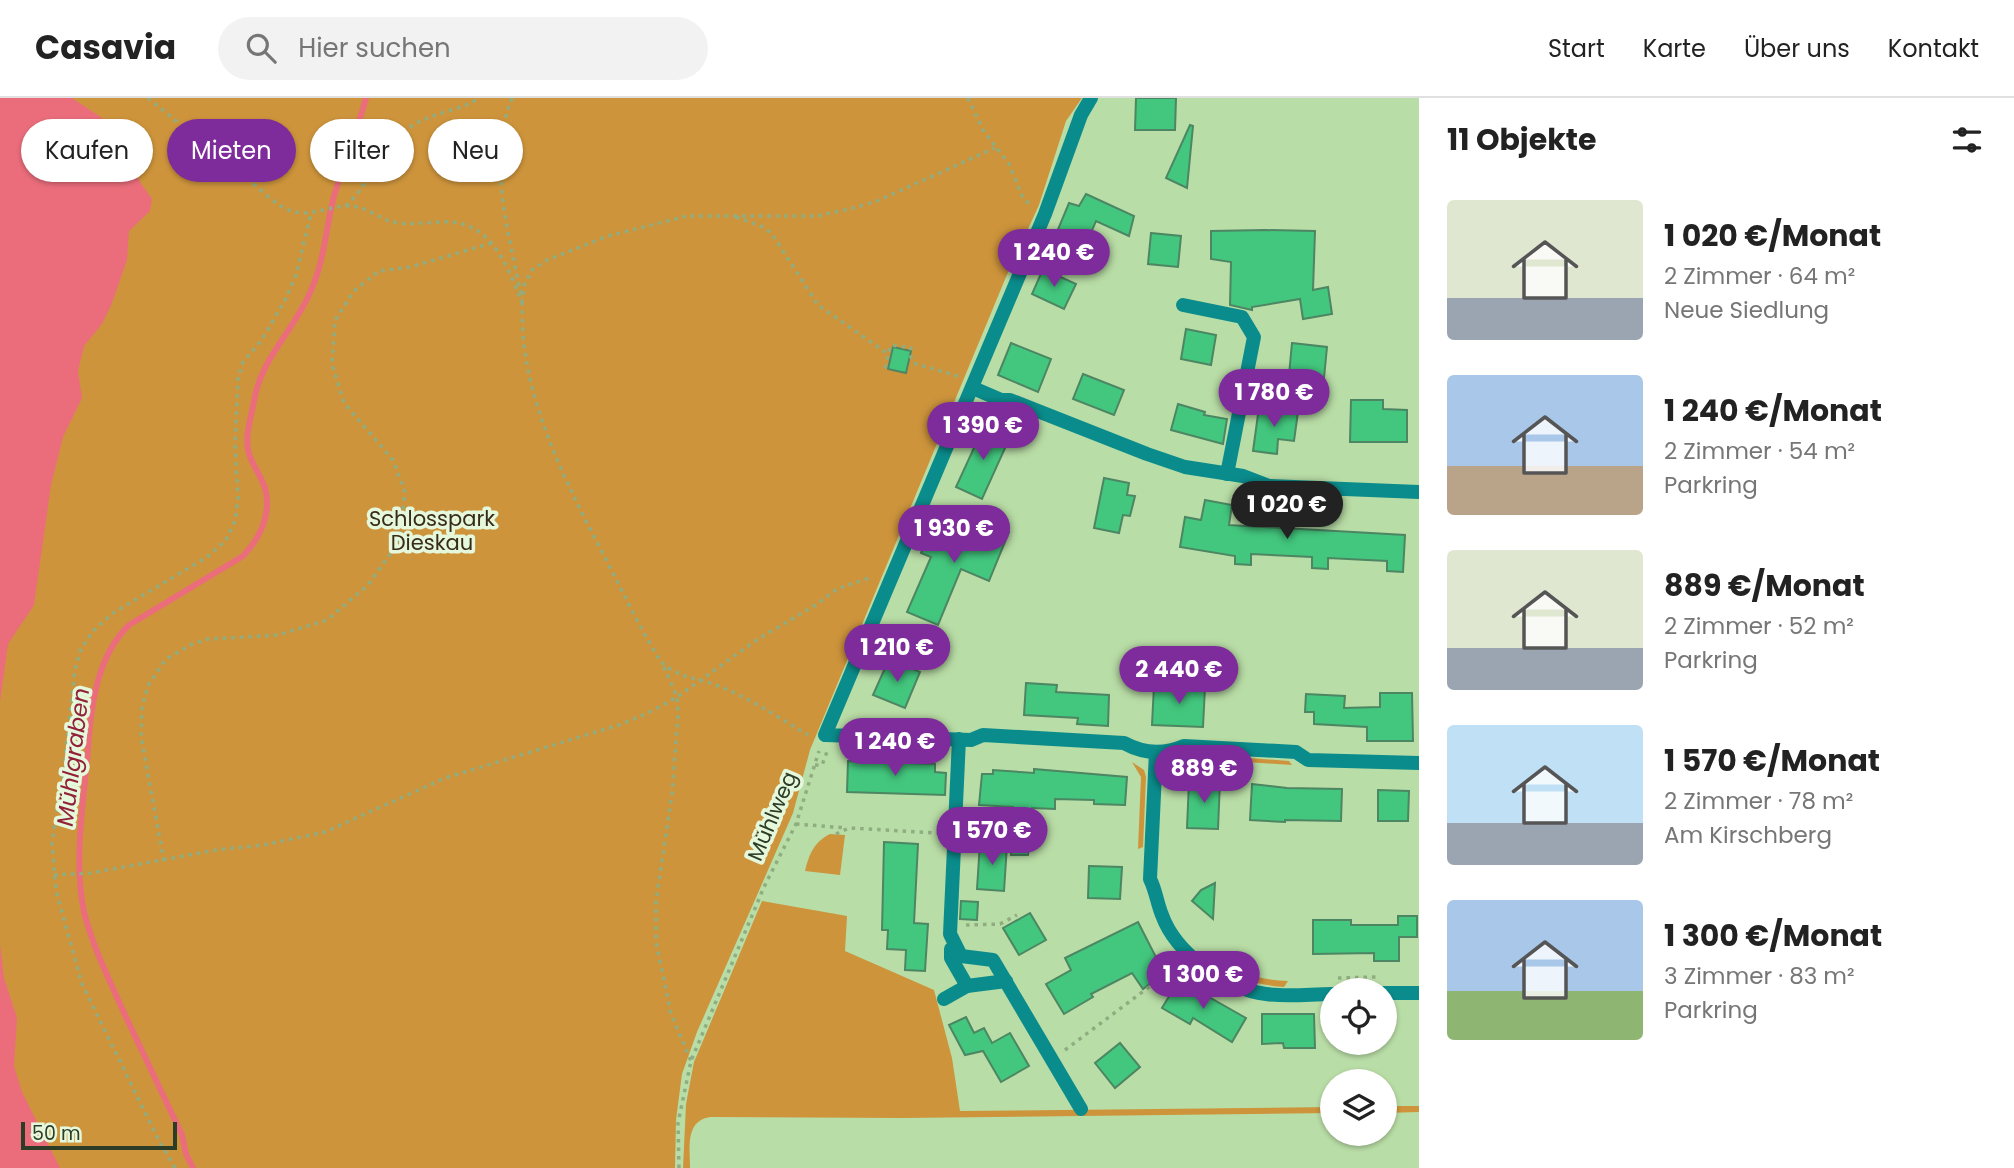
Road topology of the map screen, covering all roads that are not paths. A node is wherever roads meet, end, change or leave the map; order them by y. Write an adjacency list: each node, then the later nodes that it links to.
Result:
1 (1091, 98): 3 (street)
2 (1183, 305): 4 (street)
3 (972, 388): 4 (street); 6 (street)
4 (1227, 474): 5 (street)
5 (1419, 492)
6 (959, 739): 7 (street); 9 (street)
7 (1156, 752): 8 (street); 14 (street)
8 (1419, 763)
9 (950, 930): 10 (street); 11 (street)
10 (1006, 981): 11 (street); 16 (street)
11 (967, 986): 15 (street)
12 (1397, 993): 13 (street)
13 (1419, 993)
14 (1320, 994)
15 (944, 999)
16 (1080, 1109)

